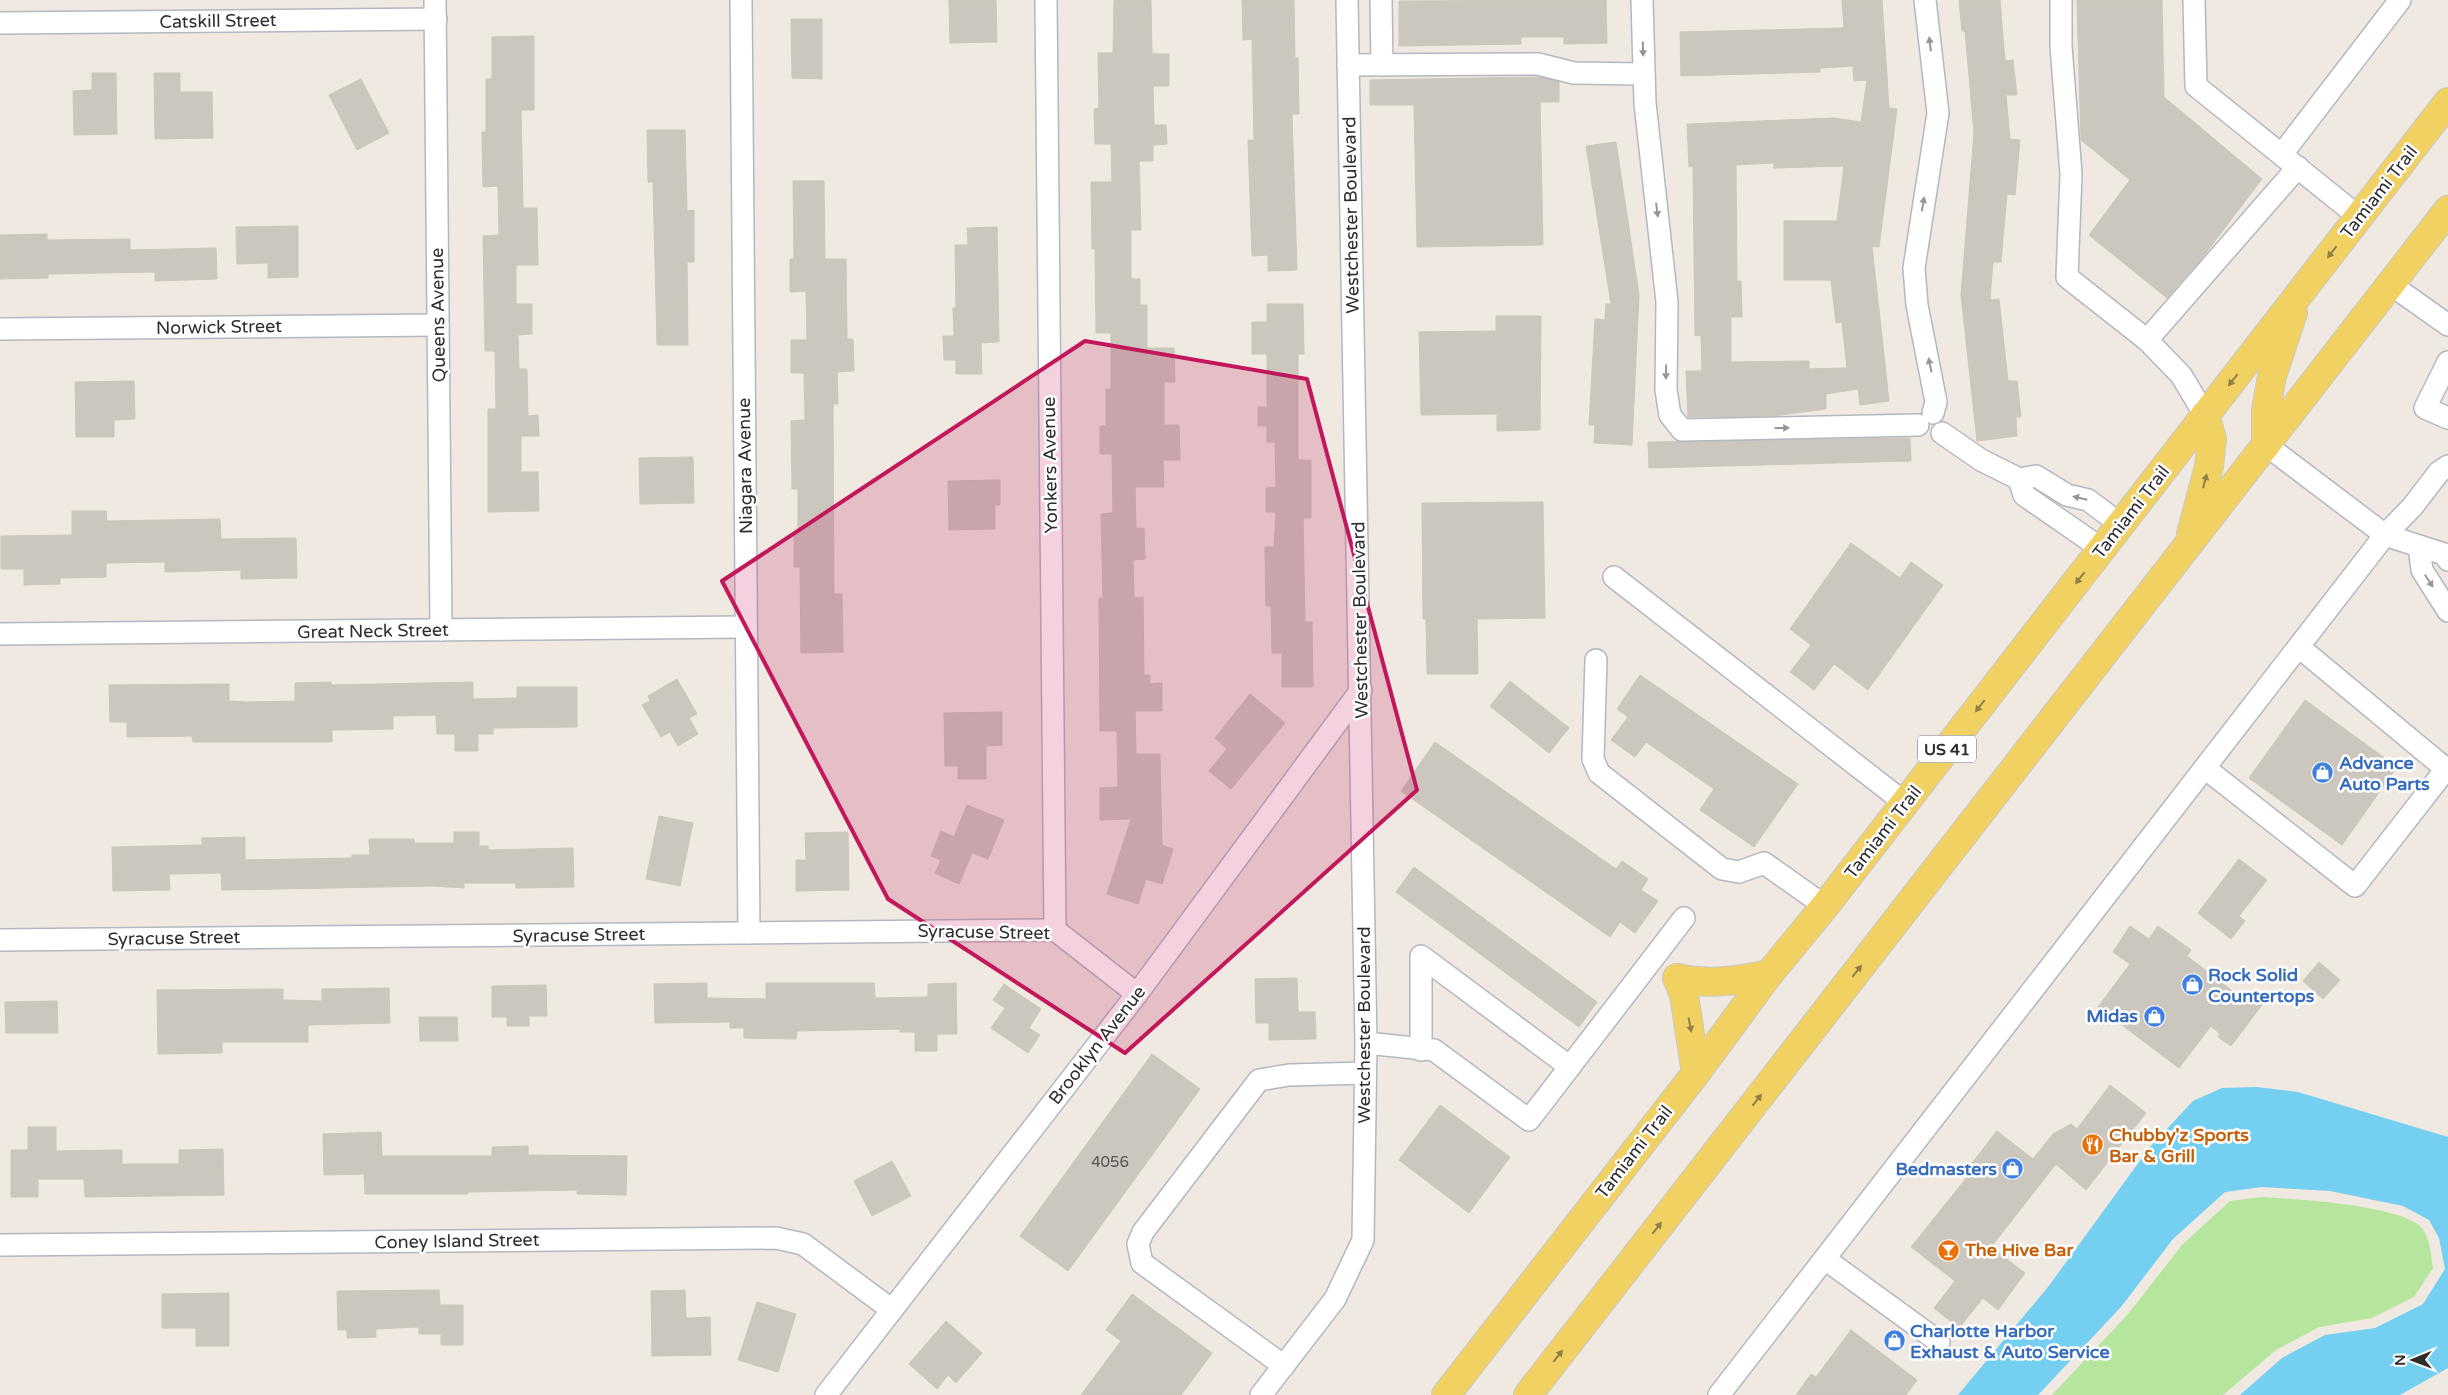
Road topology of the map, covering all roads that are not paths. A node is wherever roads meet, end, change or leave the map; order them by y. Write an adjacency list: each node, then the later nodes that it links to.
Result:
1 (741, 0): 40 (street, Niagara Avenue)
2 (1046, 0): 50 (street, Yonkers Avenue)
3 (1346, 0): 12 (street, Westchester Boulevard)
4 (1381, 0): 13 (street)
5 (1642, 0): 14 (street, one-way to 14)
6 (1924, 0): 28 (street, one-way to 6)
7 (2061, 0): 24 (street)
8 (2194, 0): 16 (street)
9 (2400, 0): 16 (street)
10 (436, 10): 11 (street, Catskill Street); 21 (street, Queens Avenue)
11 (0, 23)
12 (1348, 65): 13 (street); 45 (street, Westchester Boulevard)
13 (1382, 65): 14 (street)
14 (1644, 74): 28 (street, one-way to 28)
15 (2448, 102): 18 (main road, Tamiami Trail / US 41)
16 (2290, 161): 18 (street); 24 (street)
17 (2448, 210): 19 (main road)
18 (2359, 217): 20 (main road, Tamiami Trail / US 41, one-way to 20)
19 (2390, 284): 22 (street); 29 (main road)
20 (2299, 295): 26 (main road, Tamiami Trail / US 41, one-way to 26); 29 (main road)
21 (438, 325): 23 (street, Norwick Street); 41 (street, Queens Avenue)
22 (2448, 325)
23 (0, 329)
24 (2147, 340): 26 (street)
25 (2448, 362): 27 (street)
26 (2205, 415): 32 (main road, Tamiami Trail / US 41); 34 (main road, one-way to 26)
27 (2448, 418)
28 (1925, 419): 31 (street)
29 (2266, 445): 33 (street); 34 (main road)
30 (2448, 466): 33 (street)
31 (2019, 479): 32 (street, one-way to 31); 36 (street)
32 (2120, 524): 36 (main road, Tamiami Trail / US 41)
33 (2385, 535): 35 (street); 43 (street)
34 (2188, 545): 70 (main road, one-way to 34)
35 (2419, 547): 37 (street); 39 (street, one-way to 39)
36 (2102, 549): 47 (main road, Tamiami Trail / US 41, one-way to 47)
37 (2448, 560)
38 (1614, 577): 47 (street)
39 (2448, 611)
40 (746, 627): 41 (street, Great Neck Street); 51 (street, Niagara Avenue)
41 (441, 630): 42 (street, Great Neck Street)
42 (0, 634)
43 (2299, 647): 46 (street); 46 (street)
44 (1596, 660): 48 (street)
45 (1361, 690): 56 (street, Brooklyn Avenue); 57 (street, Westchester Boulevard)
46 (2205, 768): 63 (street)
47 (1905, 803): 48 (main road, Tamiami Trail / US 41)
48 (1825, 906): 54 (main road, Tamiami Trail / US 41)
49 (1684, 918): 53 (street)
50 (1055, 930): 51 (street, Syracuse Street); 56 (street, Syracuse Street)
51 (750, 933): 52 (street, Syracuse Street)
52 (0, 940)
53 (1652, 959): 55 (street); 59 (street)
54 (1769, 974): 55 (main road); 61 (main road, Tamiami Trail / US 41)
55 (1677, 978): 61 (main road, one-way to 61)
56 (1137, 994): 64 (street, Brooklyn Avenue)
57 (1366, 1042): 58 (street); 60 (street, Westchester Boulevard)
58 (1420, 1050): 59 (street); 59 (street)
59 (1570, 1067)
60 (1365, 1073): 66 (street, Westchester Boulevard); 66 (street)
61 (1696, 1073): 69 (main road, Tamiami Trail / US 41)
62 (0, 1245): 64 (street, Coney Island Street)
63 (1825, 1259): 65 (street); 71 (street)
64 (892, 1310): 67 (street, Brooklyn Avenue)
65 (1939, 1342)
66 (1284, 1366): 68 (street)
67 (826, 1395)
68 (1261, 1395)
69 (1446, 1395)
70 (1528, 1395)
71 (1719, 1395)

